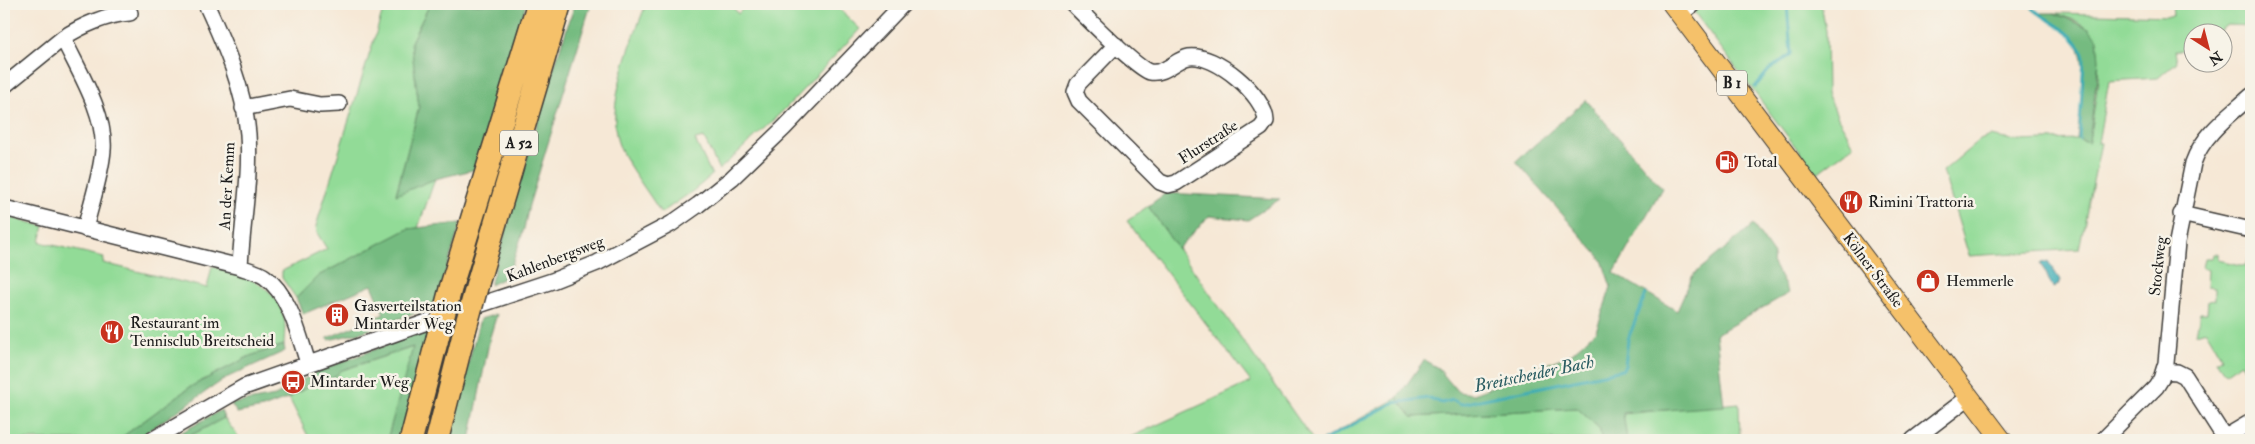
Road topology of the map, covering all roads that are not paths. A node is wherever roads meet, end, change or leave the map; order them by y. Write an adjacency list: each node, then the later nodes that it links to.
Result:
1 (206, 4): 13 (street, An der Kemm)
2 (538, 4): 26 (highway, A 52, bridge)
3 (560, 4): 27 (highway, A 52, bridge)
4 (903, 4): 19 (street, Kahlenbergsweg)
5 (1072, 4): 9 (street, Flurstraße)
6 (1682, 7): 21 (main road, Kölner Straße / B 1)
7 (130, 12): 8 (street)
8 (63, 38): 10 (street); 16 (street)
9 (1116, 45): 9 (street, Flurstraße)
10 (4, 86)
11 (2251, 96): 15 (street, Stockweg)
12 (339, 104): 13 (street)
13 (243, 108): 18 (street, An der Kemm)
14 (4, 208): 16 (street)
15 (2181, 214): 17 (street); 20 (street, Stockweg)
16 (85, 229): 18 (street)
17 (2251, 230)
18 (240, 267): 19 (street)
19 (308, 363): 25 (street, Kahlenbergsweg)
20 (2164, 372): 24 (street); 29 (street, Stockweg)
21 (1969, 396): 23 (street); 28 (main road, Kölner Straße / B 1)
22 (2251, 422): 24 (street)
23 (1916, 439)
24 (2225, 439)
25 (152, 440)
26 (412, 440)
27 (437, 440)
28 (2002, 440)
29 (2103, 440)

